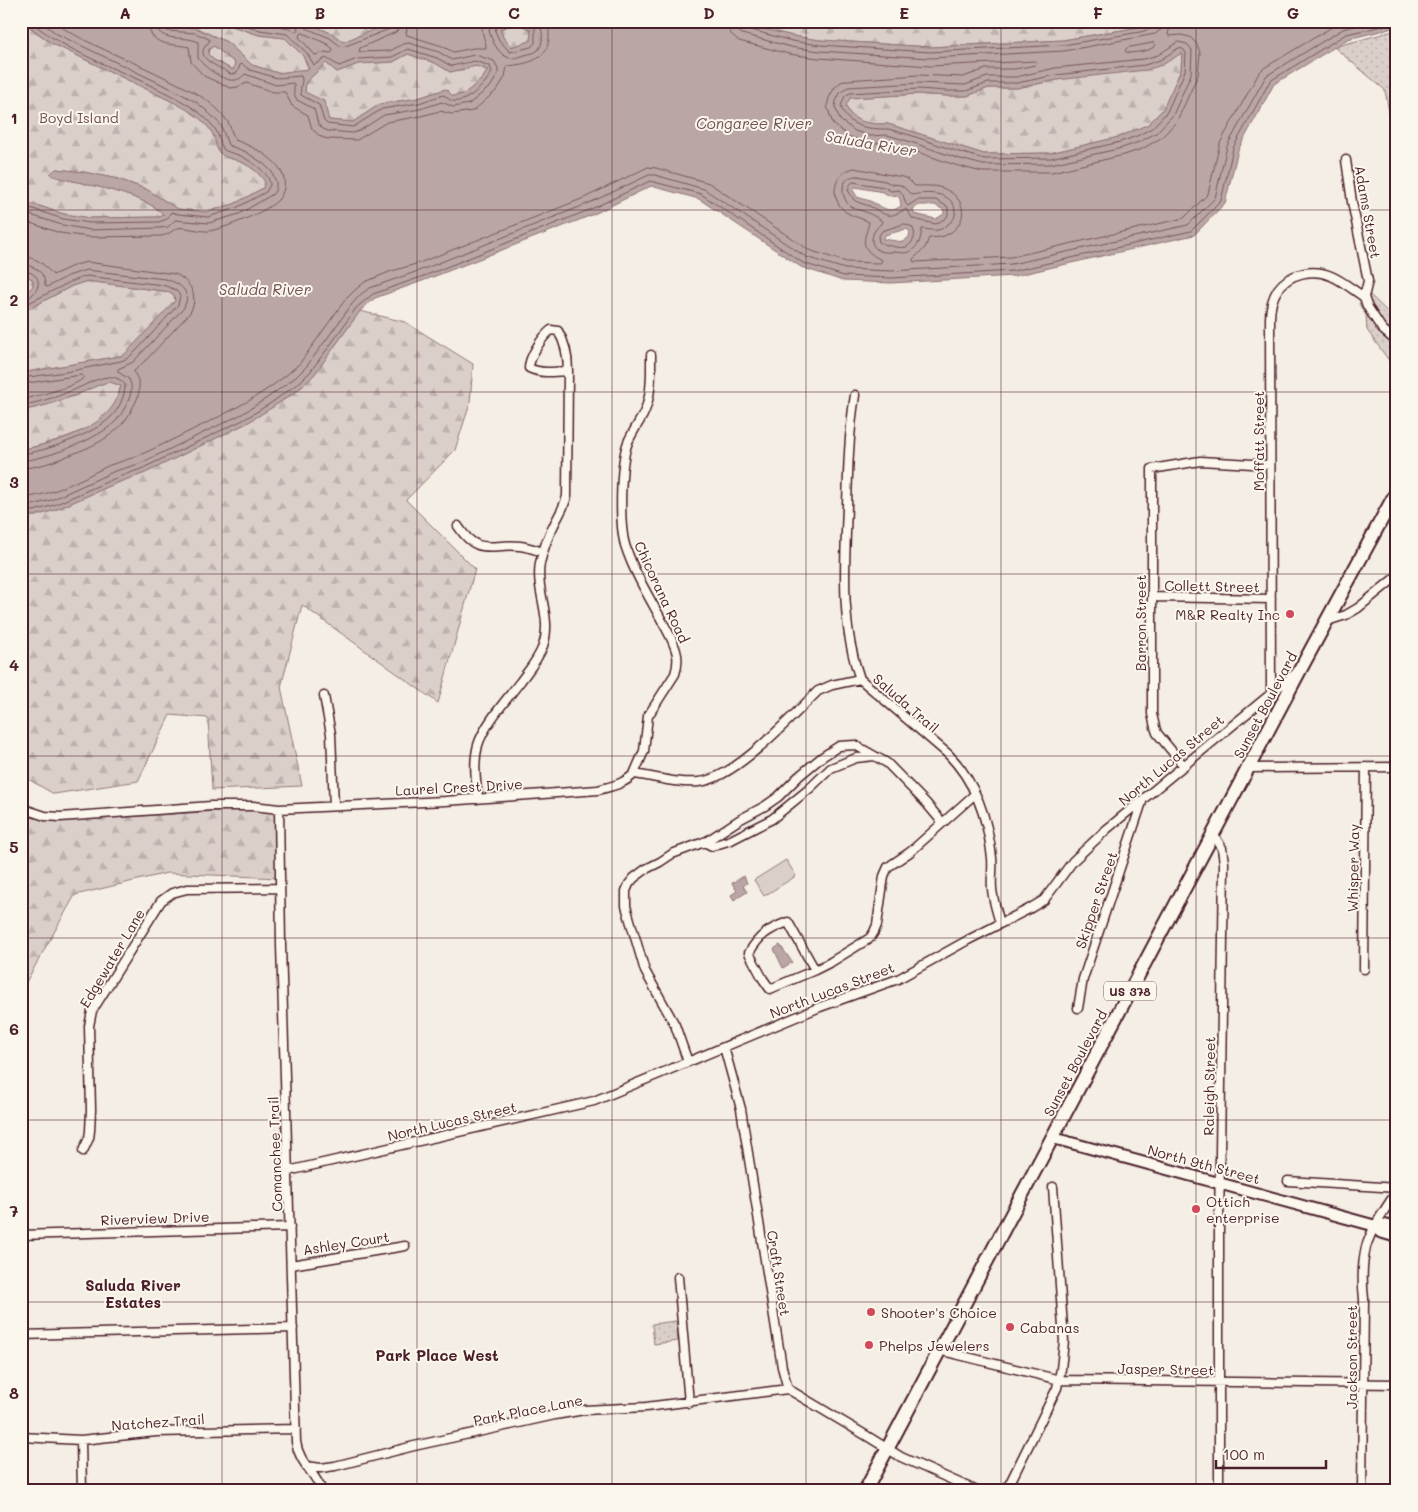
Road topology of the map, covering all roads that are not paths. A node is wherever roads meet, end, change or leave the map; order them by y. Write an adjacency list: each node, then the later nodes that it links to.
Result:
1 (1346, 160): 2 (street, Adams Street)
2 (1364, 297): 3 (street); 7 (street, Moffatt Street)
3 (1397, 342)
4 (650, 356): 24 (street, Chicorana Road)
5 (568, 371): 5 (street); 10 (street)
6 (855, 396): 16 (street, Saluda Trail)
7 (1270, 465): 12 (street, Barron Street); 13 (street, Moffatt Street)
8 (1397, 491): 14 (main road, Sunset Boulevard / US 378)
9 (458, 526): 10 (street)
10 (543, 552): 26 (street)
11 (1397, 576): 14 (street)
12 (1152, 597): 13 (street, Collett Street); 20 (street, Barron Street)
13 (1271, 599): 17 (street, Moffatt Street)
14 (1327, 621): 15 (main road, Sunset Boulevard / US 378)
15 (1300, 670): 17 (street, North Lucas Street); 23 (main road, Sunset Boulevard / US 378)
16 (860, 679): 24 (street); 25 (street, Saluda Trail)
17 (1271, 692): 20 (street, North Lucas Street)
18 (324, 696): 28 (street)
19 (874, 756): 31 (street); 33 (street); 33 (street)
20 (1184, 766): 27 (street, North Lucas Street)
21 (1366, 767): 22 (street); 23 (street); 36 (street, Whisper Way)
22 (1397, 767)
23 (1248, 768): 32 (main road, Sunset Boulevard / US 378)
24 (634, 774): 26 (street, Laurel Crest Drive)
25 (975, 794): 31 (street); 35 (street, Saluda Trail)
26 (478, 799): 28 (street, Laurel Crest Drive)
27 (1142, 802): 35 (street, North Lucas Street); 38 (street, Skipper Street)
28 (334, 806): 30 (street, Laurel Crest Drive)
29 (21, 808): 30 (street, Laurel Crest Drive)
30 (279, 809): 34 (street, Comanchee Trail)
31 (942, 822): 37 (street)
32 (1213, 834): 41 (main road, Sunset Boulevard / US 378); 45 (street, Raleigh Street)
33 (704, 842): 40 (street)
34 (280, 888): 42 (street, Edgewater Lane); 43 (street, Comanchee Trail)
35 (1000, 923): 39 (street, North Lucas Street)
36 (1364, 969)
37 (815, 970): 37 (street)
38 (1078, 1008)
39 (724, 1046): 40 (street, North Lucas Street); 63 (street, Craft Street)
40 (688, 1062): 43 (street, North Lucas Street)
41 (1053, 1138): 45 (street, North 9th Street); 58 (main road, Sunset Boulevard / US 378)
42 (83, 1151)
43 (288, 1171): 49 (street, Comanchee Trail)
44 (1288, 1181): 47 (street)
45 (1220, 1183): 48 (street, North 9th Street); 60 (street, Raleigh Street)
46 (1053, 1187): 59 (street)
47 (1397, 1190): 48 (street, Jackson Street)
48 (1376, 1226): 50 (street, North 9th Street); 52 (street, North 9th Street); 61 (street, Jackson Street)
49 (290, 1227): 51 (street, Riverview Drive); 54 (street, Comanchee Trail)
50 (1397, 1228)
51 (21, 1235)
52 (1397, 1237)
53 (405, 1246): 54 (street, Ashley Court)
54 (291, 1265): 56 (street, Comanchee Trail)
55 (678, 1278): 64 (street)
56 (293, 1328): 57 (street); 65 (street, Comanchee Trail)
57 (21, 1334)
58 (939, 1350): 59 (street, Jasper Street); 68 (main road, Sunset Boulevard / US 378)
59 (1060, 1380): 60 (street, Jasper Street); 74 (street)
60 (1219, 1382): 61 (street, Jasper Street); 75 (street, Raleigh Street)
61 (1363, 1383): 62 (street, Jasper Street); 76 (street, Jackson Street)
62 (1397, 1384)
63 (788, 1390): 64 (street, Park Place Lane); 68 (street)
64 (689, 1403): 69 (street, Park Place Lane)
65 (296, 1429): 67 (street, Natchez Trail); 69 (street, Comanchee Trail)
66 (21, 1437): 67 (street, Natchez Trail)
67 (81, 1440): 70 (street)
68 (887, 1449): 72 (main road, Sunset Boulevard / US 378); 73 (street)
69 (306, 1466): 71 (street, Comanchee Trail)
70 (82, 1491)
71 (322, 1491)
72 (865, 1491)
73 (977, 1491)
74 (1006, 1491)
75 (1219, 1491)
76 (1362, 1491)

